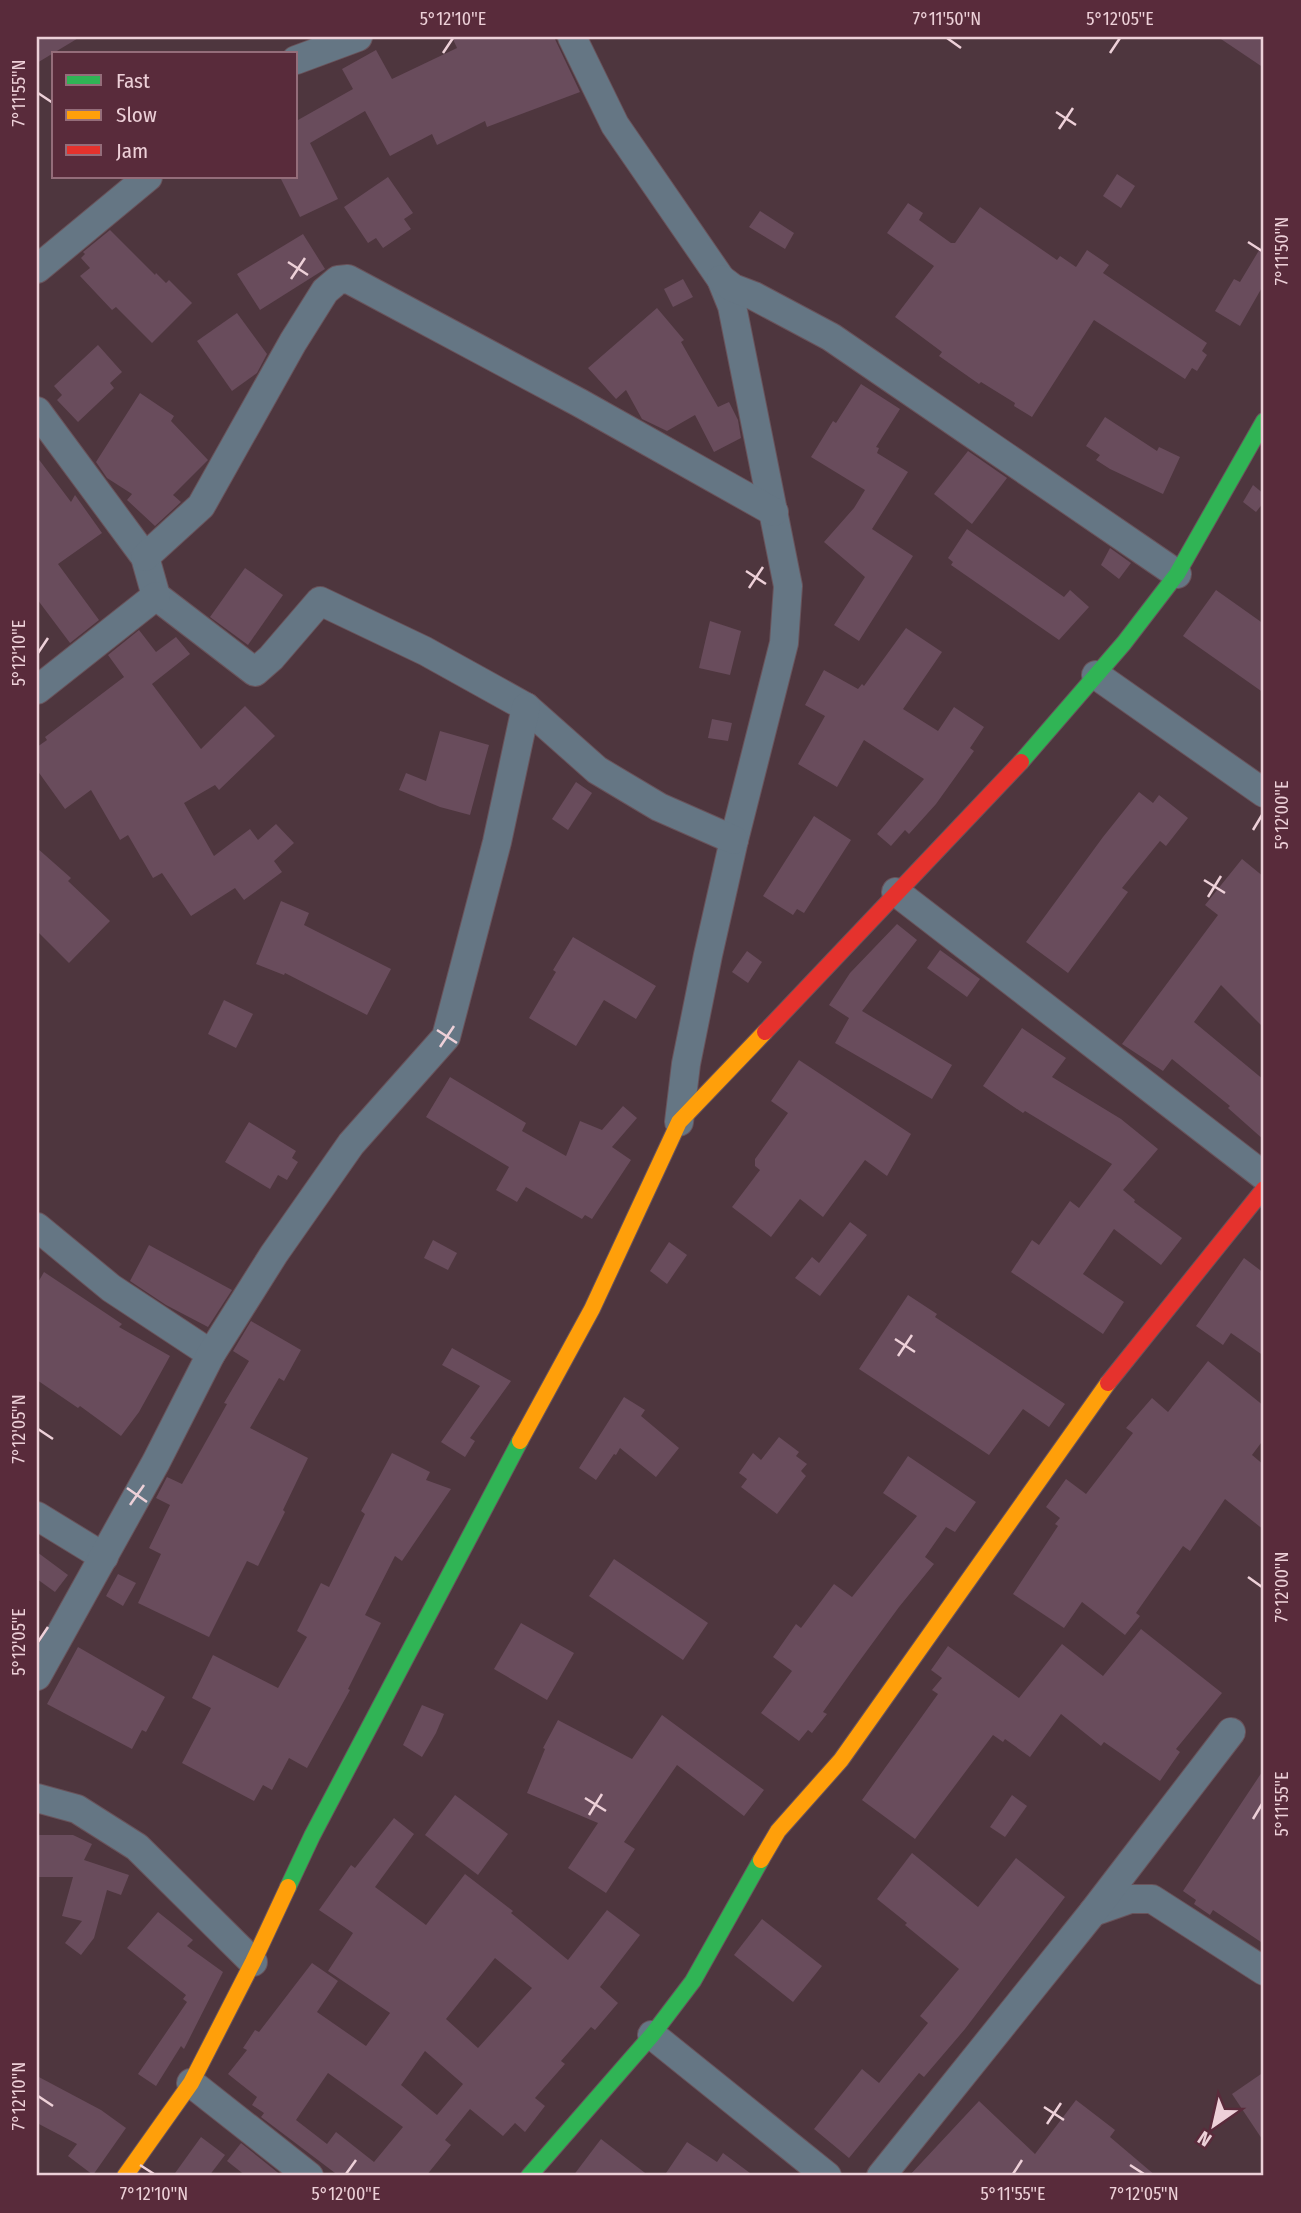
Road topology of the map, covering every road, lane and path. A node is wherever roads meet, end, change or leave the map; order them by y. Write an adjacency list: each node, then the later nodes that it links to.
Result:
1 (358, 37): 3 (street)
2 (572, 37): 6 (street)
3 (298, 59)
4 (147, 178): 5 (street)
5 (37, 270)
6 (721, 279): 9 (street); 11 (street)
7 (37, 411): 10 (street)
8 (1264, 421): 11 (street)
9 (775, 512): 10 (street); 17 (street)
10 (145, 557): 12 (street)
11 (1177, 574): 13 (street)
12 (156, 596): 14 (street); 15 (street)
13 (1096, 675): 16 (street); 18 (street)
14 (37, 690)
15 (526, 707): 17 (street); 23 (street)
16 (1264, 793)
17 (734, 840): 19 (street)
18 (896, 892): 19 (street); 20 (street)
19 (679, 1122): 30 (street)
20 (1264, 1176)
21 (1264, 1189): 32 (street)
22 (37, 1227): 23 (street)
23 (211, 1354): 25 (street)
24 (37, 1516): 25 (street)
25 (104, 1558): 26 (street)
26 (37, 1676)
27 (1231, 1732): 29 (street)
28 (37, 1798): 30 (street)
29 (1093, 1912): 31 (street); 38 (street)
30 (253, 1962): 33 (street)
31 (1264, 1970)
32 (652, 2035): 36 (street); 37 (street)
33 (191, 2083): 34 (street); 35 (street)
34 (125, 2176)
35 (309, 2176)
36 (529, 2176)
37 (827, 2176)
38 (881, 2176)

